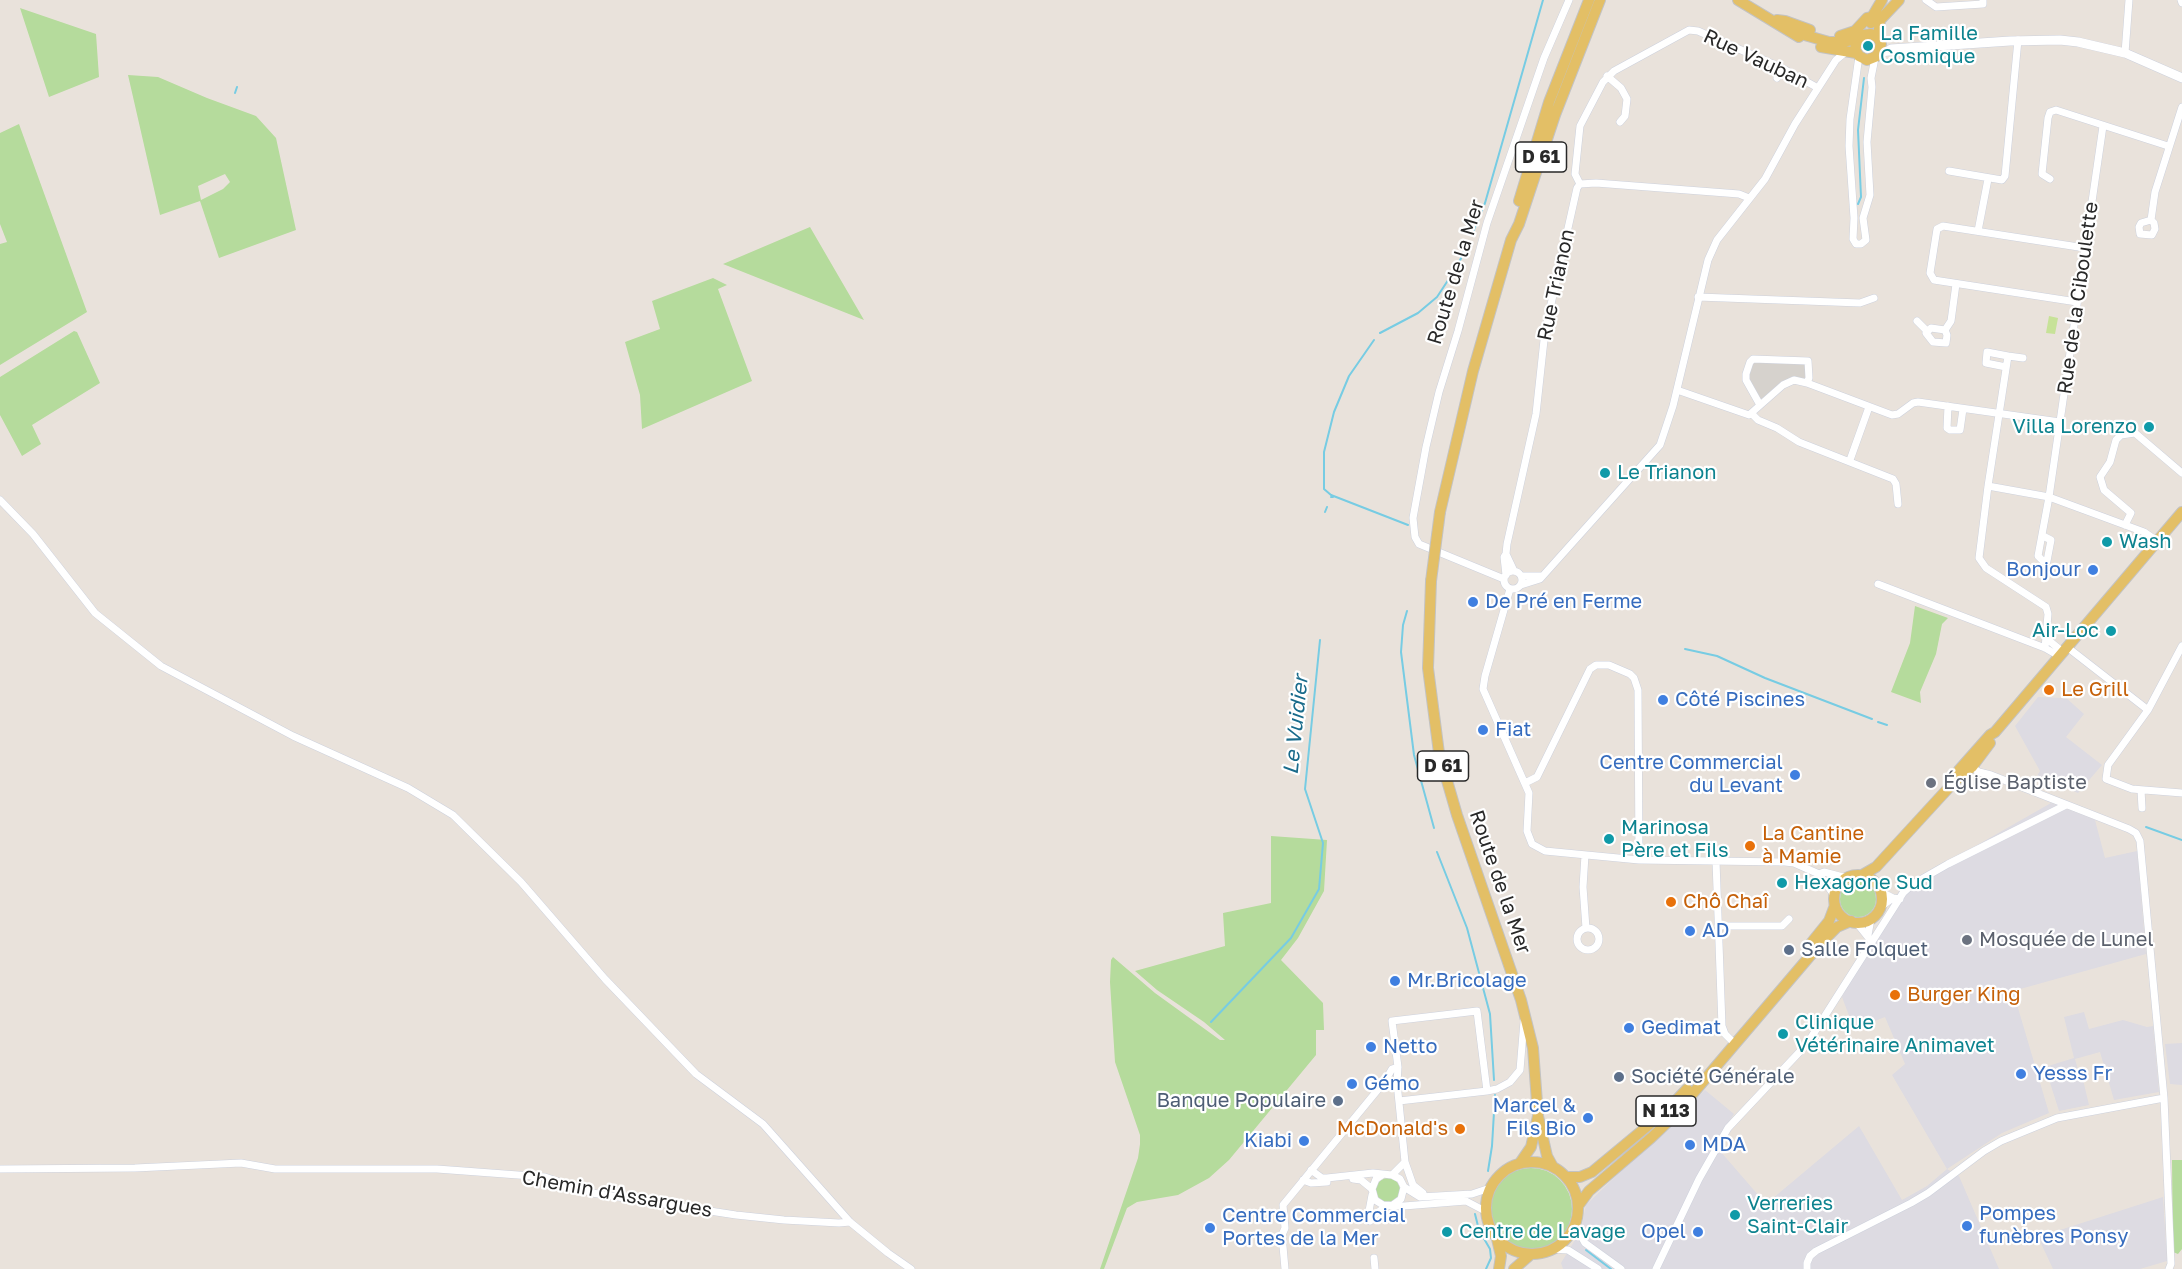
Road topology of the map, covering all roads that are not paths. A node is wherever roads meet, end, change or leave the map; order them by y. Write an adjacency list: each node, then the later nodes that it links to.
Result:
1 (1569, 0): 72 (street, Route de la Mer)
2 (1589, 0): 37 (main road, Route de la Mer / D 61)
3 (1600, 0): 37 (main road, Route de la Mer / D 61)
4 (1738, 0): 12 (main road)
5 (1882, 0): 11 (main road)
6 (1899, 0): 16 (main road)
7 (1926, 0): 10 (street)
8 (1983, 0): 10 (street)
9 (2129, 0): 19 (street)
10 (1966, 3)
11 (1872, 16): 12 (main road); 14 (main road)
12 (1769, 20): 13 (main road)
13 (1796, 34): 14 (main road); 17 (main road)
14 (1861, 37): 16 (main road); 18 (main road)
15 (2018, 40): 16 (main road); 19 (main road); 31 (street)
16 (1881, 48): 18 (main road); 18 (street)
17 (1830, 49): 18 (main road); 20 (street)
18 (1854, 53): 20 (street)
19 (2125, 53): 24 (main road)
20 (1836, 60): 25 (street)
21 (1782, 68): 22 (street, Rue Vauban); 23 (street); 25 (street, Rue Vauban)
22 (1607, 76): 27 (street); 33 (street)
23 (1777, 78)
24 (2182, 78)
25 (1818, 88): 34 (street)
26 (2182, 107): 29 (street)
27 (1620, 122)
28 (2103, 126): 29 (street); 32 (street); 38 (street, Rue de la Ciboulette)
29 (2168, 146): 35 (street)
30 (1948, 171): 31 (street)
31 (1988, 179): 36 (street)
32 (2050, 179)
33 (1580, 184): 34 (street); 68 (street, Rue Trianon)
34 (1749, 198): 40 (street)
35 (2151, 220)
36 (1978, 231): 38 (street); 39 (street)
37 (1511, 240): 107 (main road, Route de la Mer / D 61, bridge)
38 (2085, 248): 42 (street, Rue de la Ciboulette)
39 (1956, 284): 42 (street); 44 (street)
40 (1698, 297): 41 (street); 50 (street)
41 (1874, 298)
42 (2077, 302): 57 (street, Rue de la Ciboulette)
43 (1917, 321): 45 (street)
44 (1945, 330): 45 (street); 45 (street)
45 (1927, 331)
46 (2008, 356): 47 (street); 48 (street); 48 (street)
47 (2023, 358)
48 (2006, 367): 56 (street)
49 (1807, 383): 51 (street); 51 (street); 53 (street)
50 (1677, 390): 55 (street); 71 (street)
51 (1760, 405): 55 (street)
52 (1948, 406): 53 (street); 54 (street); 54 (street)
53 (1869, 407): 58 (street)
54 (1963, 409): 56 (street)
55 (1752, 414): 58 (street)
56 (1999, 414): 57 (street); 60 (street)
57 (2060, 422): 61 (street, Rue de la Ciboulette)
58 (1850, 460): 63 (street)
59 (2182, 473): 65 (street)
60 (1988, 486): 61 (street); 76 (street)
61 (2049, 497): 65 (street); 66 (street, Rue de la Ciboulette)
62 (0, 500): 133 (street)
63 (1898, 504)
64 (2182, 512): 67 (main road)
65 (2125, 525): 67 (street)
66 (2043, 536)
67 (2157, 541): 79 (main road)
68 (1506, 554): 69 (street); 72 (street, Rue Trianon)
69 (1514, 571): 70 (street); 72 (street)
70 (1522, 576): 71 (street); 74 (street)
71 (1542, 576): 74 (street)
72 (1505, 577): 75 (street)
73 (1878, 584): 78 (street)
74 (1521, 585): 75 (street)
75 (1510, 589): 84 (street)
76 (2047, 639): 78 (street); 79 (street)
77 (2182, 646): 80 (street)
78 (2045, 648): 79 (street)
79 (2063, 652): 80 (street); 81 (main road)
80 (2148, 710): 85 (street)
81 (1995, 732): 82 (main road); 83 (main road)
82 (1972, 766): 83 (main road); 87 (street)
83 (1954, 782): 89 (main road)
84 (1525, 783): 90 (street); 91 (street)
85 (2141, 790): 86 (street); 88 (street)
86 (2182, 793)
87 (2066, 805): 97 (street); 113 (street)
88 (2142, 808)
89 (1924, 816): 94 (main road); 96 (main road)
90 (1585, 855): 91 (street); 104 (street)
91 (1639, 860): 92 (street)
92 (1716, 861): 93 (street); 103 (street)
93 (1820, 874): 95 (street); 98 (street)
94 (1862, 875): 95 (main road); 96 (main road)
95 (1847, 878): 98 (main road)
96 (1880, 889): 97 (street); 99 (main road)
97 (1897, 899): 99 (street); 106 (street)
98 (1835, 900): 102 (main road); 108 (main road, N 113)
99 (1880, 908): 101 (main road)
100 (1789, 919): 103 (street)
101 (1871, 919): 102 (main road); 105 (street)
102 (1853, 922): 105 (street); 131 (main road, N 113)
103 (1718, 926): 108 (street)
104 (1587, 928)
105 (1868, 935): 106 (street)
106 (1872, 942): 146 (street)
107 (1526, 1016): 112 (street); 115 (main road, Route de la Mer / D 61)
108 (1731, 1040): 124 (main road, N 113)
109 (1398, 1067): 110 (street); 111 (street); 112 (street)
110 (1398, 1077): 111 (street); 114 (street)
111 (1385, 1081): 120 (street)
112 (1487, 1091): 114 (street)
113 (2164, 1098): 147 (street); 148 (street)
114 (1399, 1101): 116 (street)
115 (1538, 1116): 117 (main road, Route de la Mer / D 61); 118 (main road, Route de la Mer / D 61)
116 (1405, 1162): 121 (street); 123 (street)
117 (1520, 1163): 118 (main road); 127 (main road)
118 (1553, 1167): 124 (main road)
119 (0, 1169): 133 (street, Chemin d'Assargues)
120 (1311, 1170): 122 (street); 125 (street)
121 (1409, 1174): 126 (street); 129 (street)
122 (1382, 1175): 123 (street); 128 (street)
123 (1392, 1175): 126 (street)
124 (1566, 1177): 131 (main road)
125 (1303, 1180): 128 (street); 140 (street)
126 (1403, 1186): 129 (street); 130 (street)
127 (1490, 1188): 129 (street); 132 (main road)
128 (1372, 1191): 130 (street); 130 (street)
129 (1424, 1196)
130 (1390, 1205): 132 (street)
131 (1578, 1206): 134 (main road)
132 (1485, 1211): 135 (main road)
133 (850, 1222): 139 (street)
134 (1575, 1225): 136 (main road); 145 (street)
135 (1497, 1239): 137 (main road); 142 (main road)
136 (1553, 1249): 137 (main road); 144 (street)
137 (1530, 1255): 143 (main road)
138 (1374, 1258): 141 (street)
139 (911, 1269)
140 (1285, 1269)
141 (1375, 1269)
142 (1499, 1269)
143 (1514, 1269)
144 (1598, 1269)
145 (1621, 1269)
146 (1656, 1269)
147 (1807, 1269)
148 (2169, 1269)

